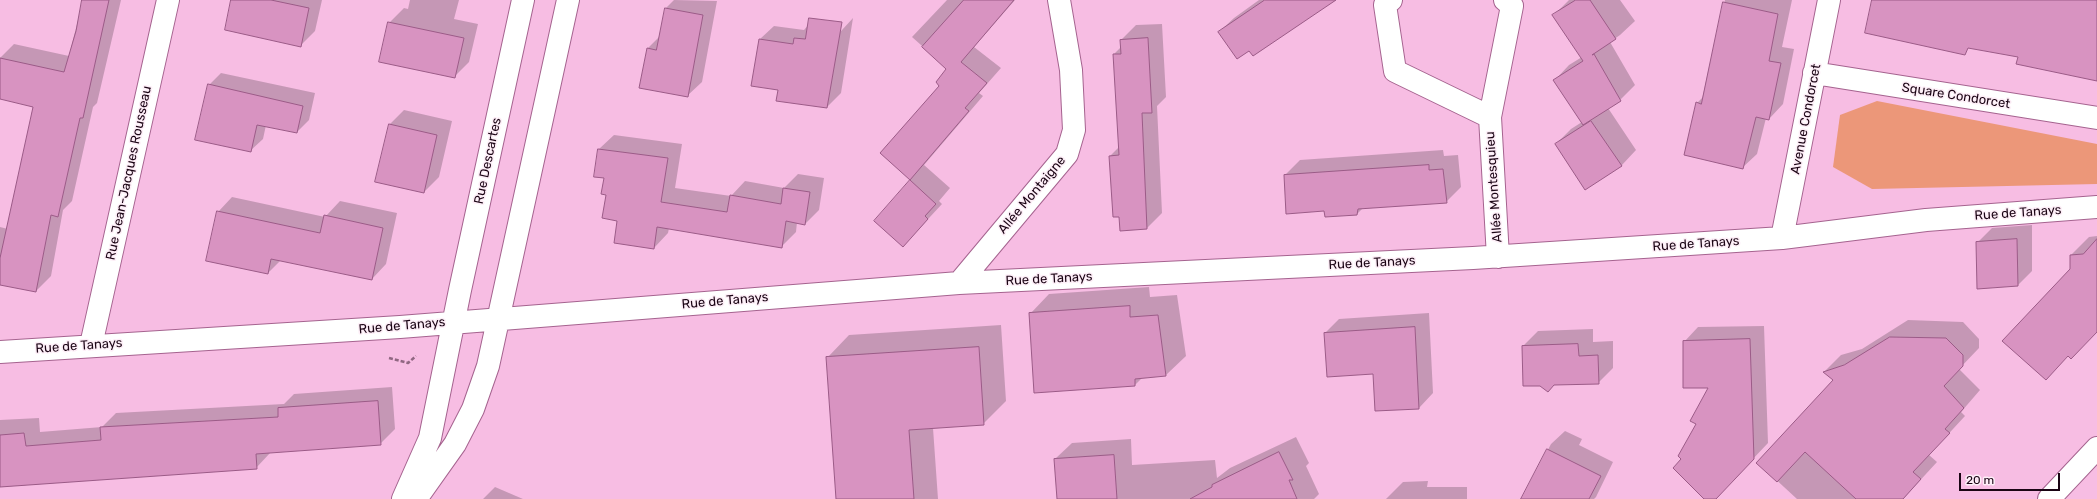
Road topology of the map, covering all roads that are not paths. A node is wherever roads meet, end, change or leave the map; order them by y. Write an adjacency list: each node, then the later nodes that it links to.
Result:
1 (168, 0): 17 (street, Rue Jean-Jacques Rousseau)
2 (524, 0): 16 (street, Rue Descartes)
3 (568, 0): 15 (street)
4 (1059, 0): 14 (street, Allée Montaigne)
5 (1391, 0): 9 (street, Allée Montesquieu)
6 (1506, 0): 9 (street, Allée Montesquieu)
7 (1830, 0): 8 (street, Avenue Condorcet)
8 (1814, 74): 10 (street, Square Condorcet); 12 (street, Avenue Condorcet)
9 (1490, 117): 13 (street, Allée Montesquieu)
10 (2097, 118)
11 (2097, 207): 12 (street, Rue de Tanays)
12 (1782, 238): 13 (street, Rue de Tanays)
13 (1498, 257): 14 (street, Rue de Tanays)
14 (959, 283): 15 (street, Rue de Tanays)
15 (498, 320): 16 (street, Rue de Tanays); 21 (street)
16 (453, 322): 17 (street, Rue de Tanays); 20 (street, Rue Descartes)
17 (91, 345): 18 (street, Rue de Tanays)
18 (0, 352)
19 (2097, 448): 22 (street)
20 (403, 499)
21 (416, 499)
22 (2049, 499)

